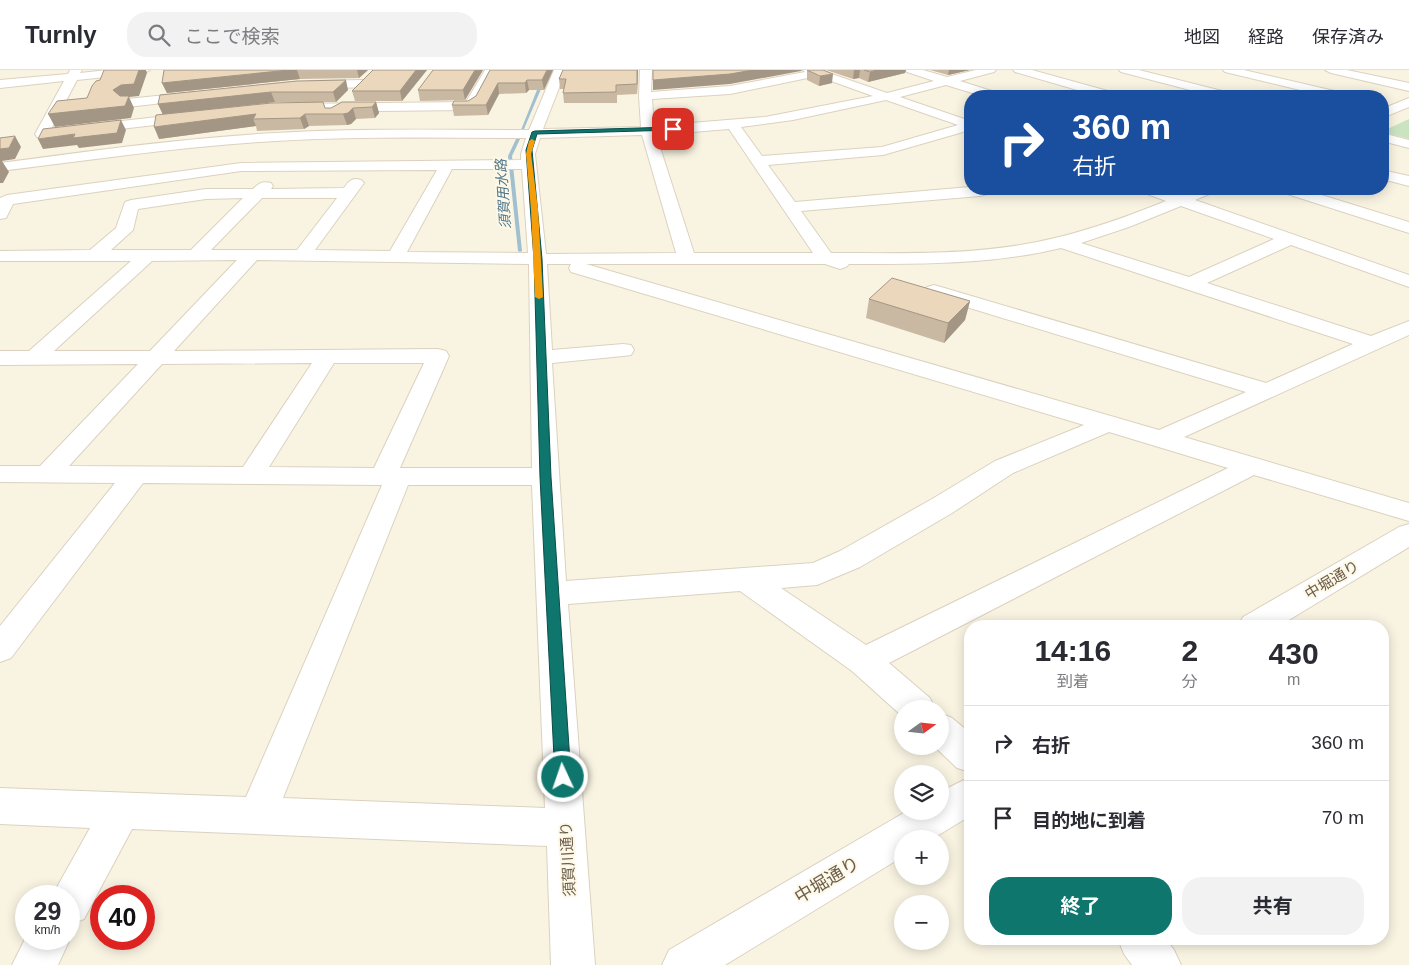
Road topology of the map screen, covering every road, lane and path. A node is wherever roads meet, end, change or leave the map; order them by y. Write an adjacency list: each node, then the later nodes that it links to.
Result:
1 (138, 70): 2 (street); 13 (street); 27 (street)
2 (144, 70)
3 (491, 70): 28 (street)
4 (560, 70): 38 (street, 須賀川通り)
5 (646, 70): 24 (street)
6 (911, 70): 14 (street)
7 (990, 70): 14 (street)
8 (1019, 70): 19 (street)
9 (1125, 70): 20 (street)
10 (1229, 70): 21 (street)
11 (1331, 70): 17 (street)
12 (813, 71): 24 (street); 25 (street)
13 (74, 74): 15 (street); 35 (street)
14 (946, 81): 18 (street); 25 (street)
15 (0, 84)
16 (300, 85): 29 (street)
17 (1409, 88)
18 (975, 90)
19 (1090, 90)
20 (1203, 90)
21 (1314, 90)
22 (418, 92): 28 (street)
23 (204, 95): 27 (street)
24 (645, 96): 37 (street)
25 (886, 97): 33 (street); 34 (street)
26 (1409, 102): 31 (street)
27 (127, 103): 35 (street)
28 (407, 106): 29 (street)
29 (341, 107): 30 (street); 39 (street)
30 (275, 108)
31 (1389, 109)
32 (207, 115): 35 (street)
33 (732, 124): 37 (street); 42 (street)
34 (964, 124)
35 (120, 125)
36 (964, 128): 42 (street)
37 (648, 131): 38 (street); 69 (street)
38 (535, 132): 39 (street); 43 (street, 須賀川通り)
39 (313, 135): 45 (street); 46 (street)
40 (1389, 139): 41 (street)
41 (1409, 144)
42 (759, 160): 57 (street)
43 (530, 164): 44 (street); 71 (street, 須賀川通り)
44 (447, 165): 47 (street); 68 (street)
45 (0, 166)
46 (284, 166): 47 (street); 51 (street); 58 (street)
47 (370, 166): 52 (street)
48 (1389, 176): 49 (street)
49 (1409, 181)
50 (964, 192): 57 (street)
51 (258, 193): 52 (street); 64 (street); 66 (street)
52 (349, 193): 67 (street)
53 (1166, 195): 56 (street)
54 (1193, 195): 56 (street)
55 (1305, 195): 59 (street)
56 (1181, 200): 60 (street); 61 (street)
57 (790, 207): 70 (street)
58 (0, 214)
59 (1409, 228)
60 (1290, 239): 73 (street); 74 (street)
61 (1060, 242): 70 (street); 74 (street)
62 (252, 255): 66 (street); 67 (street); 82 (street)
63 (0, 256): 64 (street)
64 (94, 256): 65 (street)
65 (147, 256): 66 (street); 83 (street)
66 (196, 256)
67 (302, 256): 68 (street)
68 (396, 256): 71 (street)
69 (686, 258): 70 (street); 71 (street)
70 (826, 258): 72 (street)
71 (543, 259): 80 (street, 須賀川通り); 85 (street)
72 (883, 276)
73 (1409, 281)
74 (1190, 284): 77 (street)
75 (921, 287): 84 (street)
76 (1404, 334): 77 (street)
77 (1371, 343): 84 (street)
78 (623, 350): 80 (street)
79 (327, 357): 82 (street); 91 (street); 92 (street)
80 (541, 357): 93 (street, 須賀川通り)
81 (0, 358): 83 (street)
82 (156, 358): 83 (street); 89 (street)
83 (33, 359)
84 (1265, 390): 86 (street)
85 (1110, 423): 86 (street); 96 (street)
86 (1162, 438): 87 (street)
87 (1252, 466): 94 (street); 100 (street)
88 (0, 474): 89 (street)
89 (48, 474): 90 (street)
90 (136, 474): 91 (street); 99 (street)
91 (251, 475): 92 (street)
92 (391, 476): 93 (street); 107 (street)
93 (545, 477): 97 (street, 須賀川通り)
94 (1409, 512)
95 (1409, 534): 98 (street, 中堀通り)
96 (745, 580): 97 (street); 100 (street)
97 (553, 594): 108 (street, 須賀川通り)
98 (1264, 620)
99 (0, 649)
100 (864, 661): 101 (street)
101 (908, 700)
102 (949, 737): 103 (street)
103 (964, 751)
104 (964, 799): 114 (street, 中堀通り)
105 (0, 806): 106 (street)
106 (121, 810): 107 (street); 109 (street)
107 (257, 816): 108 (street)
108 (566, 828): 113 (street, 須賀川通り)
109 (80, 885)
110 (1144, 945): 115 (street)
111 (43, 950): 112 (street)
112 (34, 965)
113 (573, 965)
114 (684, 965)
115 (1159, 965)

